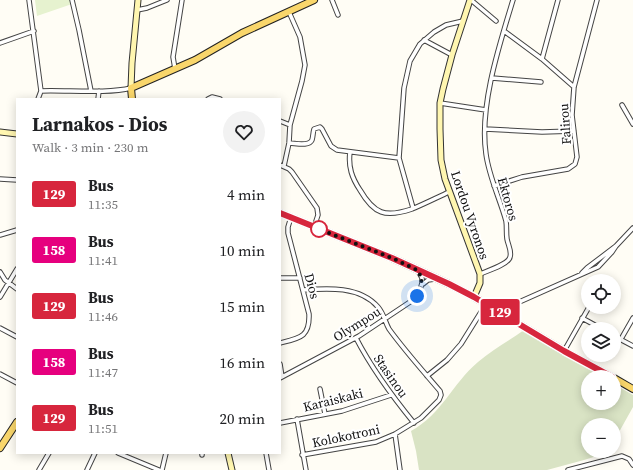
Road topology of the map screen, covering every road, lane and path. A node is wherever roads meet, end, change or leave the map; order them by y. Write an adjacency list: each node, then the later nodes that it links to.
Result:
1 (29, 0): 17 (street)
2 (72, 0): 29 (street)
3 (138, 0): 12 (street)
4 (167, 0): 12 (street)
5 (182, 0): 23 (street)
6 (314, 0): 13 (main road)
7 (332, 0): 14 (street)
8 (470, 0): 15 (street, Lordou Vyronos); 16 (street)
9 (513, 0): 18 (street, Ektoros)
10 (558, 0): 22 (street)
11 (597, 0): 26 (street, Falirou)
12 (137, 10): 27 (street)
13 (289, 12): 23 (main road); 39 (street)
14 (338, 15)
15 (463, 21): 19 (street); 21 (street, Lordou Vyronos)
16 (496, 21)
17 (34, 31): 20 (street); 28 (street)
18 (504, 31): 22 (street); 24 (street, Ektoros)
19 (424, 40): 21 (street); 46 (street)
20 (0, 43)
21 (452, 55): 34 (street, Lordou Vyronos)
22 (542, 59): 26 (street)
23 (175, 69): 27 (main road)
24 (492, 78): 25 (street); 36 (street, Ektoros)
25 (541, 82)
26 (574, 87): 41 (street, Falirou)
27 (131, 88): 30 (street); 33 (main road)
28 (41, 91): 29 (street); 31 (street)
29 (91, 91): 30 (street)
30 (99, 91): 32 (street)
31 (38, 98)
32 (98, 98)
33 (132, 98)
34 (440, 103): 36 (street); 51 (street, Lordou Vyronos)
35 (622, 105): 38 (street)
36 (486, 110): 40 (street, Ektoros)
37 (281, 121): 39 (street)
38 (633, 124)
39 (290, 125): 44 (street)
40 (485, 129): 41 (street); 50 (street, Ektoros)
41 (574, 131): 50 (street, Falirou)
42 (0, 132): 43 (street)
43 (16, 134)
44 (289, 143): 45 (street); 47 (street)
45 (350, 152): 46 (street); 52 (street)
46 (399, 158): 52 (street)
47 (282, 166): 55 (street)
48 (0, 179): 49 (street)
49 (16, 180)
50 (494, 186): 66 (street, Ektoros)
51 (448, 192): 52 (street); 66 (street, Lordou Vyronos)
52 (412, 208)
53 (281, 213): 54 (main road)
54 (291, 217): 55 (main road); 69 (street, Dios)
55 (314, 227): 62 (main road)
56 (633, 228): 59 (street)
57 (16, 230): 58 (street)
58 (0, 235)
59 (616, 246): 60 (street); 61 (street)
60 (594, 263): 61 (street); 65 (street)
61 (598, 267): 65 (street)
62 (417, 270): 67 (main road); 75 (street)
63 (16, 271): 71 (street)
64 (0, 272): 71 (street)
65 (582, 273): 79 (street)
66 (480, 274): 77 (street, Lordou Vyronos)
67 (428, 275): 70 (main road); 72 (street, Olympou)
68 (281, 278): 69 (street)
69 (300, 278): 74 (street, Dios)
70 (436, 279): 72 (street); 77 (main road)
71 (8, 283): 73 (street); 76 (street)
72 (424, 284): 75 (street, Olympou)
73 (16, 288)
74 (303, 290): 81 (street); 89 (street, Dios)
75 (420, 290): 81 (street, Olympou)
76 (0, 297)
77 (474, 297): 78 (main road)
78 (486, 304): 79 (main road); 94 (street)
79 (498, 312): 91 (main road)
80 (585, 314): 82 (street)
81 (385, 318): 87 (street, Olympou); 94 (street)
82 (582, 318): 84 (street); 91 (street)
83 (633, 318): 88 (street)
84 (589, 322)
85 (0, 328): 86 (street)
86 (16, 336)
87 (356, 338): 95 (street, Olympou); 100 (street, Stasinou)
88 (621, 339): 90 (street)
89 (281, 343)
90 (633, 346)
91 (564, 351): 92 (main road)
92 (600, 370)
93 (0, 374): 96 (street)
94 (428, 376): 104 (street, Kolokotroni)
95 (281, 378)
96 (16, 382)
97 (621, 382): 99 (main road)
98 (320, 389): 101 (street)
99 (633, 389)
100 (390, 395): 101 (street, Karaiskaki); 104 (street, Stasinou)
101 (325, 414): 102 (street, Karaiskaki)
102 (297, 419): 103 (street, Karaiskaki); 114 (street)
103 (281, 423)
104 (414, 423): 106 (street, Kolokotroni)
105 (16, 424): 107 (main road)
106 (395, 434): 114 (street, Kolokotroni); 122 (street)
107 (0, 448)
108 (48, 454): 116 (street)
109 (95, 454): 117 (street)
110 (120, 454): 118 (street)
111 (166, 454): 118 (street)
112 (228, 454): 119 (street)
113 (266, 454): 120 (street)
114 (302, 455): 121 (street)
115 (633, 465): 123 (street)
116 (39, 470)
117 (87, 470)
118 (160, 470)
119 (232, 470)
120 (269, 470)
121 (306, 470)
122 (400, 470)
123 (568, 470)

